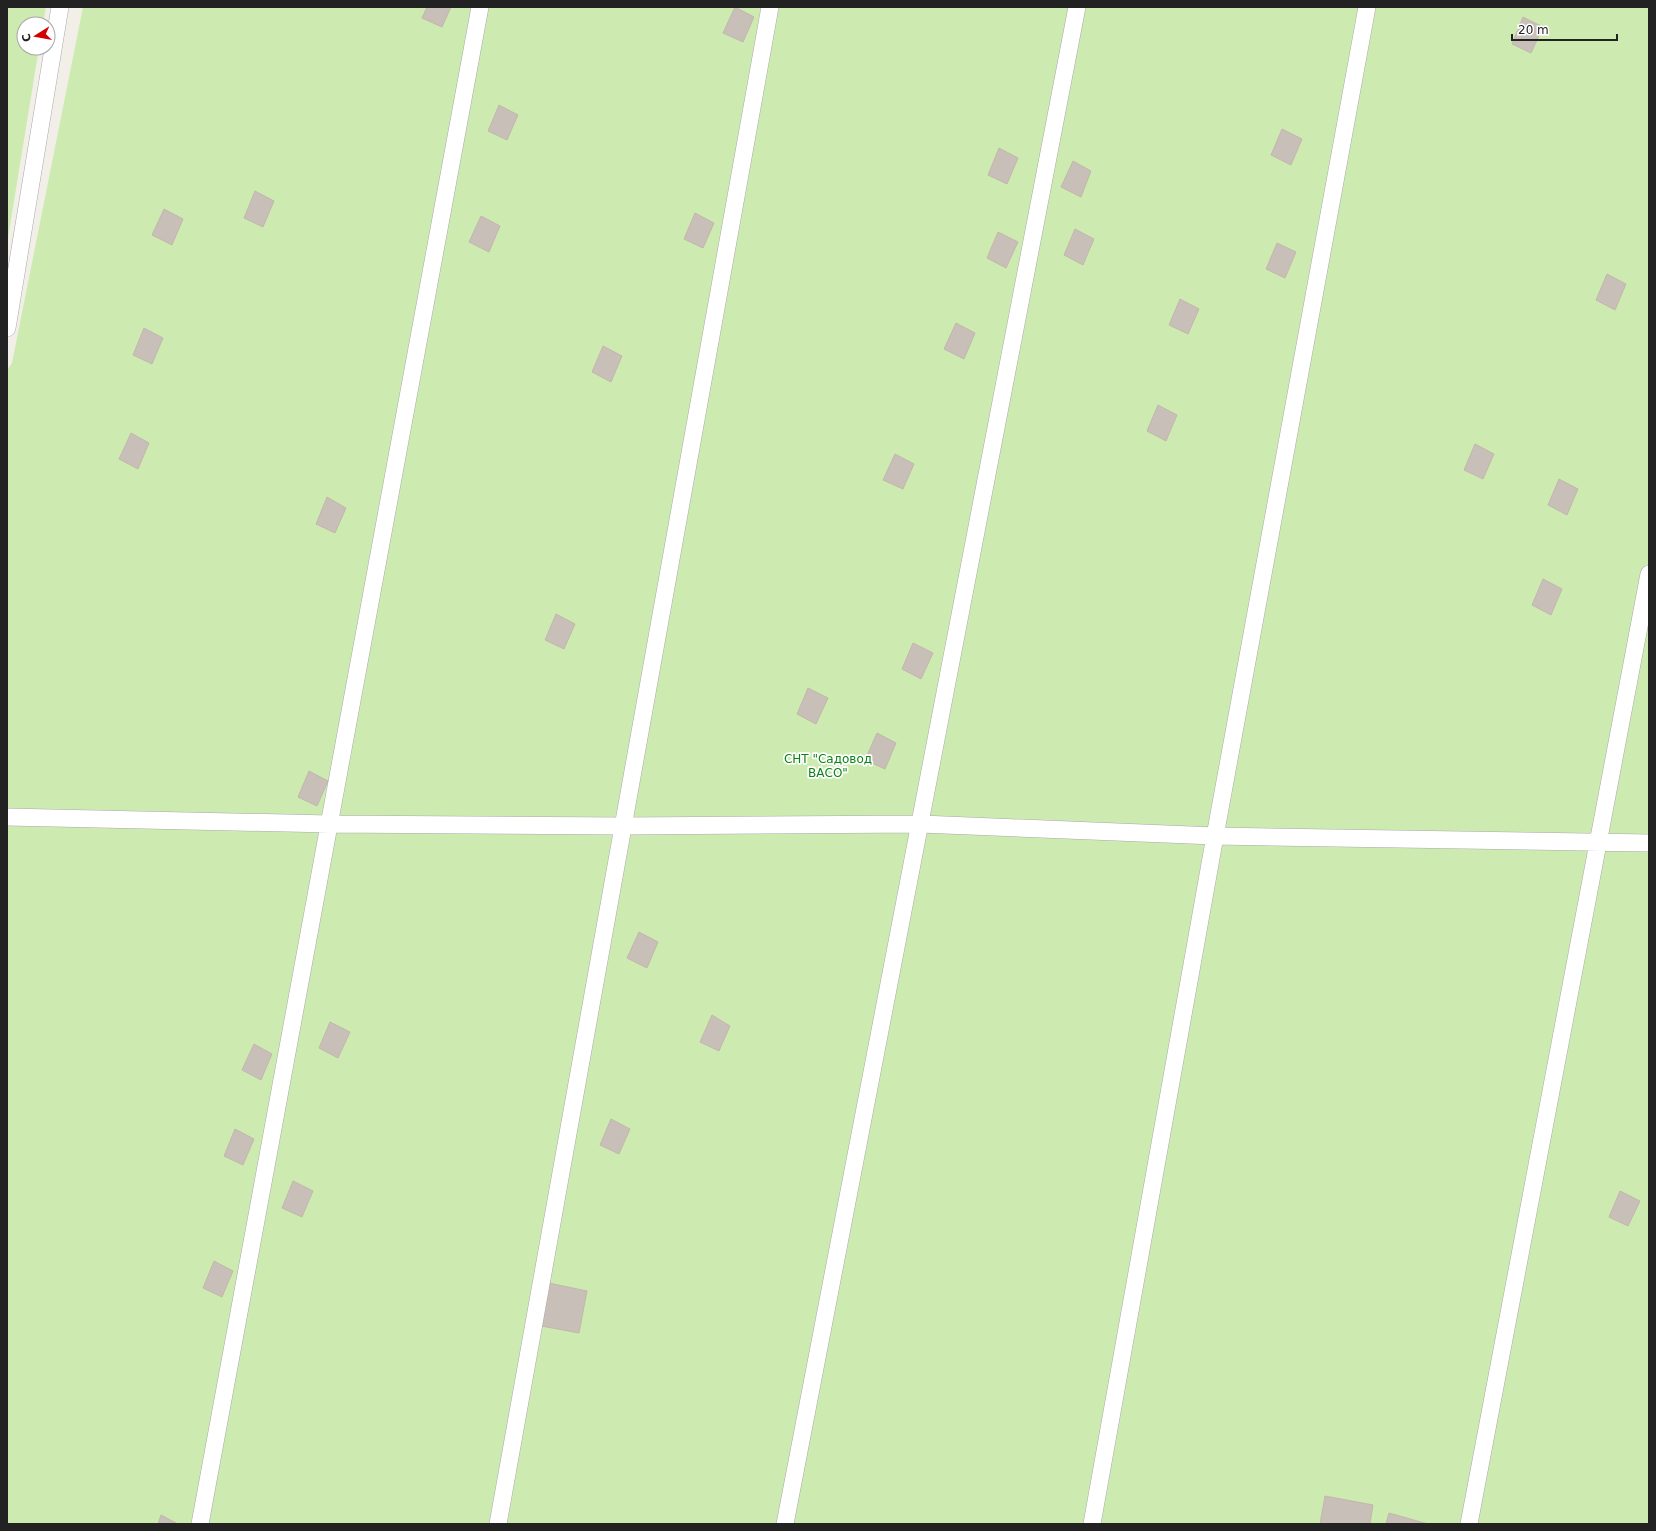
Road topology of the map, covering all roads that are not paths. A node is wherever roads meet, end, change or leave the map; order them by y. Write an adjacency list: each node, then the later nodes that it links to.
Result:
1 (60, 7): 6 (lane)
2 (480, 7): 9 (lane)
3 (770, 7): 11 (lane)
4 (1077, 7): 10 (lane)
5 (1367, 7): 12 (lane)
6 (7, 328)
7 (1649, 574): 13 (lane)
8 (7, 817): 9 (lane)
9 (330, 824): 11 (lane); 15 (lane)
10 (921, 824): 11 (lane); 12 (lane); 17 (lane)
11 (623, 826): 16 (lane)
12 (1215, 836): 13 (lane); 18 (lane)
13 (1598, 842): 14 (lane); 19 (lane)
14 (1649, 843)
15 (200, 1524)
16 (498, 1524)
17 (785, 1524)
18 (1092, 1524)
19 (1469, 1524)

